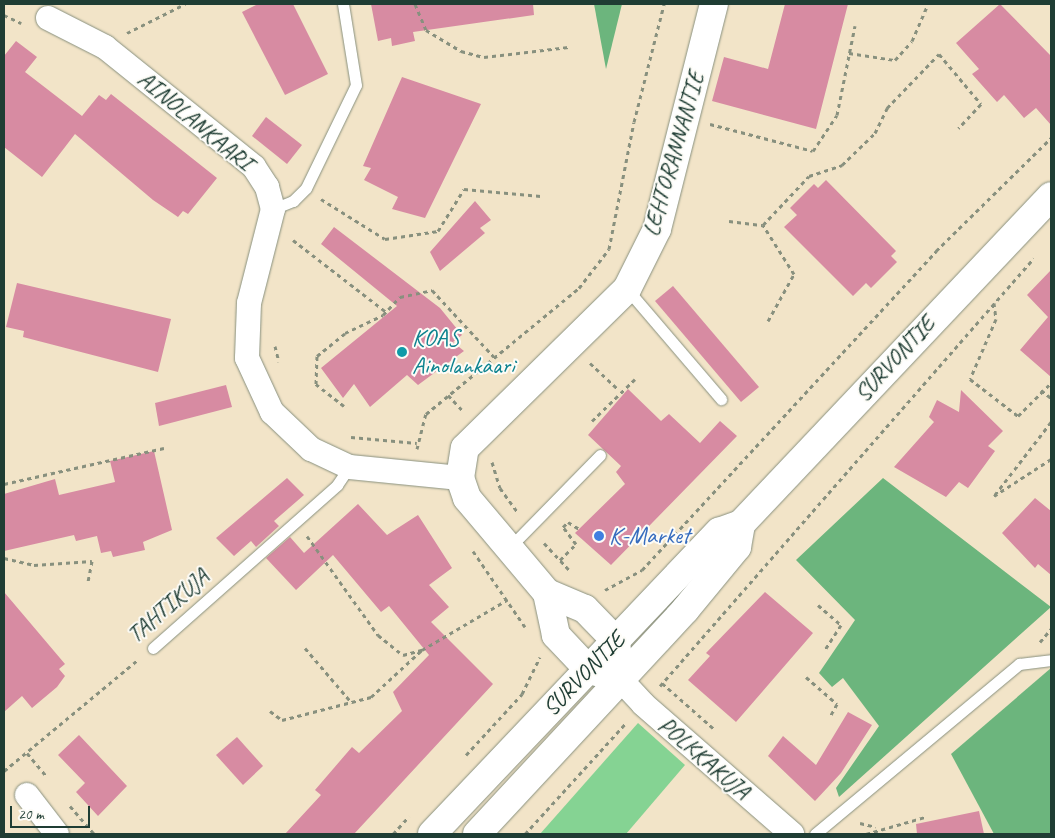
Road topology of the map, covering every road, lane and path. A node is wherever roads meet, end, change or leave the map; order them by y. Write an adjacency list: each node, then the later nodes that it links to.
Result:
1 (185, 4): 10 (path)
2 (343, 4): 16 (lane)
3 (415, 4): 11 (path)
4 (714, 4): 25 (main road, LEHTORANNANTIE)
5 (928, 4): 12 (path)
6 (4, 15): 8 (path)
7 (48, 18): 10 (street, AINOLANKAARI)
8 (21, 23)
9 (855, 26): 12 (path)
10 (104, 46): 19 (street, AINOLANKAARI)
11 (568, 46)
12 (850, 53): 13 (path)
13 (702, 122)
14 (960, 128): 21 (path)
15 (1051, 138): 60 (path)
16 (306, 188): 17 (path); 19 (lane)
17 (541, 196)
18 (1051, 196): 51 (main road, SURVONTIE)
19 (283, 205): 22 (path); 47 (street)
20 (730, 221): 21 (path)
21 (763, 225): 28 (path)
22 (293, 240): 23 (path); 27 (path)
23 (291, 249)
24 (1038, 253): 26 (path)
25 (627, 288): 38 (lane); 48 (main road, LEHTORANNANTIE)
26 (994, 302): 36 (path); 72 (path)
27 (386, 312): 30 (path); 39 (path)
28 (768, 321)
29 (275, 342): 32 (path)
30 (494, 357)
31 (584, 357): 35 (path)
32 (283, 372)
33 (634, 379): 35 (path)
34 (1051, 383): 36 (path)
35 (619, 390): 40 (path)
36 (1041, 390): 37 (path)
37 (1051, 398)
38 (722, 399)
39 (344, 406)
40 (592, 420)
41 (1051, 422): 46 (path)
42 (344, 434): 43 (path)
43 (417, 443)
44 (164, 448): 49 (path)
45 (600, 455): 53 (lane)
46 (1051, 458)
47 (349, 467): 48 (street); 50 (lane, TAHTIKUJA)
48 (460, 478): 53 (main road)
49 (4, 484)
50 (298, 520): 63 (lane, TAHTIKUJA); 65 (path)
51 (741, 524): 62 (main road, SURVONTIE); 70 (main road, SURVONTIE)
52 (579, 529): 55 (path)
53 (509, 548): 57 (main road)
54 (4, 558): 56 (path)
55 (560, 560)
56 (88, 582)
57 (547, 593): 60 (main road); 61 (main road)
58 (507, 600): 65 (path)
59 (818, 605): 66 (path)
60 (585, 609): 62 (main road)
61 (556, 635): 68 (main road); 75 (path)
62 (616, 641): 68 (main road, SURVONTIE); 70 (main road)
63 (153, 648): 76 (path, TAHTIKUJA)
64 (305, 648): 71 (path)
65 (422, 650): 71 (path)
66 (825, 650)
67 (1051, 660): 86 (lane)
68 (588, 669): 70 (main road); 82 (main road, SURVONTIE)
69 (806, 677): 74 (path)
70 (620, 679): 72 (street, POLKKAKUJA); 83 (main road, SURVONTIE)
71 (352, 703): 73 (path)
72 (643, 704): 84 (path); 85 (street, POLKKAKUJA)
73 (270, 710)
74 (831, 715)
75 (464, 757)
76 (5, 770)
77 (27, 795): 80 (street)
78 (412, 813): 81 (path)
79 (925, 816): 87 (path)
80 (57, 834)
81 (393, 834)
82 (432, 834)
83 (477, 834)
84 (525, 834)
85 (792, 834)
86 (816, 834)
87 (866, 834)

